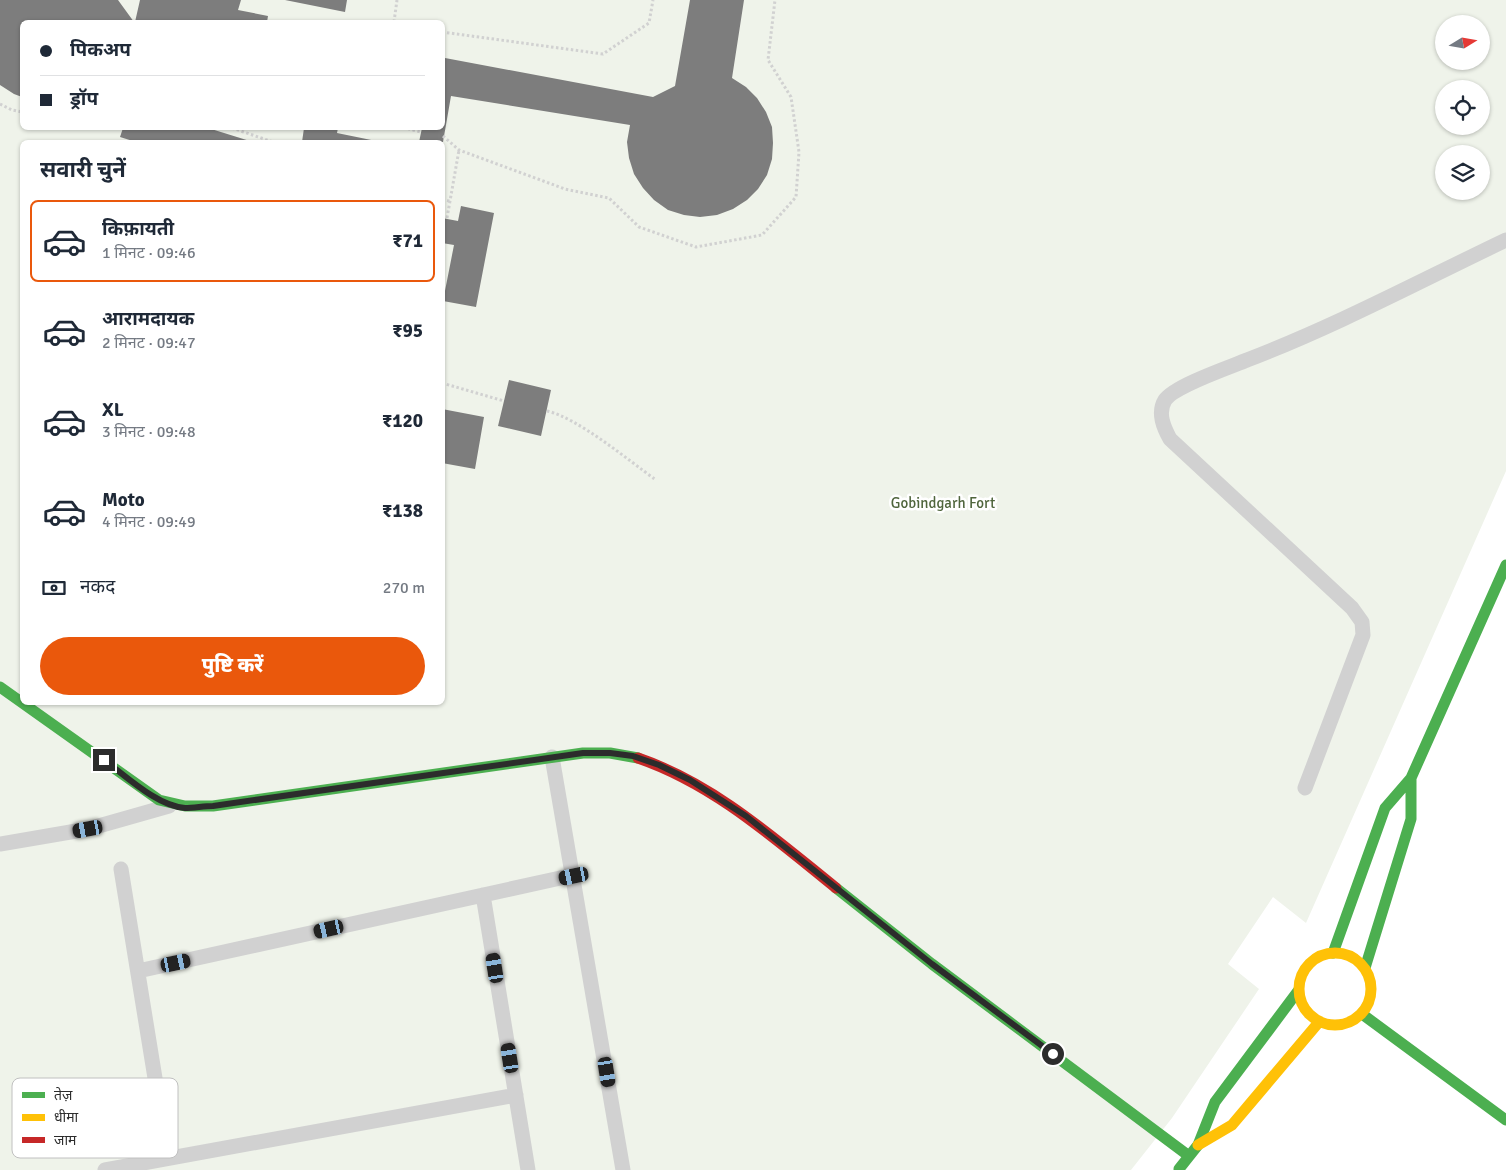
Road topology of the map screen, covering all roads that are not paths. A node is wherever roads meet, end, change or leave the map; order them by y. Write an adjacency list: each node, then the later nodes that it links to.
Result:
1 (1506, 240): 8 (lane)
2 (1506, 565): 7 (street)
3 (0, 687): 4 (street)
4 (20, 701)
5 (25, 705): 9 (street)
6 (552, 757): 9 (street); 12 (lane); 25 (street)
7 (1412, 778): 14 (street); 15 (street)
8 (1305, 788)
9 (172, 805): 10 (lane)
10 (0, 844)
11 (121, 868): 16 (lane)
12 (574, 876): 13 (lane); 29 (lane)
13 (483, 895): 16 (lane); 21 (lane)
14 (1333, 953): 15 (street); 17 (street)
15 (1365, 968): 18 (street)
16 (138, 972): 20 (lane)
17 (1298, 991): 19 (street); 23 (street)
18 (1362, 1014): 19 (street); 22 (street)
19 (1319, 1022): 23 (street)
20 (155, 1078)
21 (516, 1095): 24 (lane); 28 (lane)
22 (1506, 1120)
23 (1198, 1145): 25 (street)
24 (178, 1156)
25 (1189, 1156): 30 (street)
26 (168, 1158): 27 (lane)
27 (105, 1170)
28 (528, 1170)
29 (623, 1170)
30 (1178, 1170)

